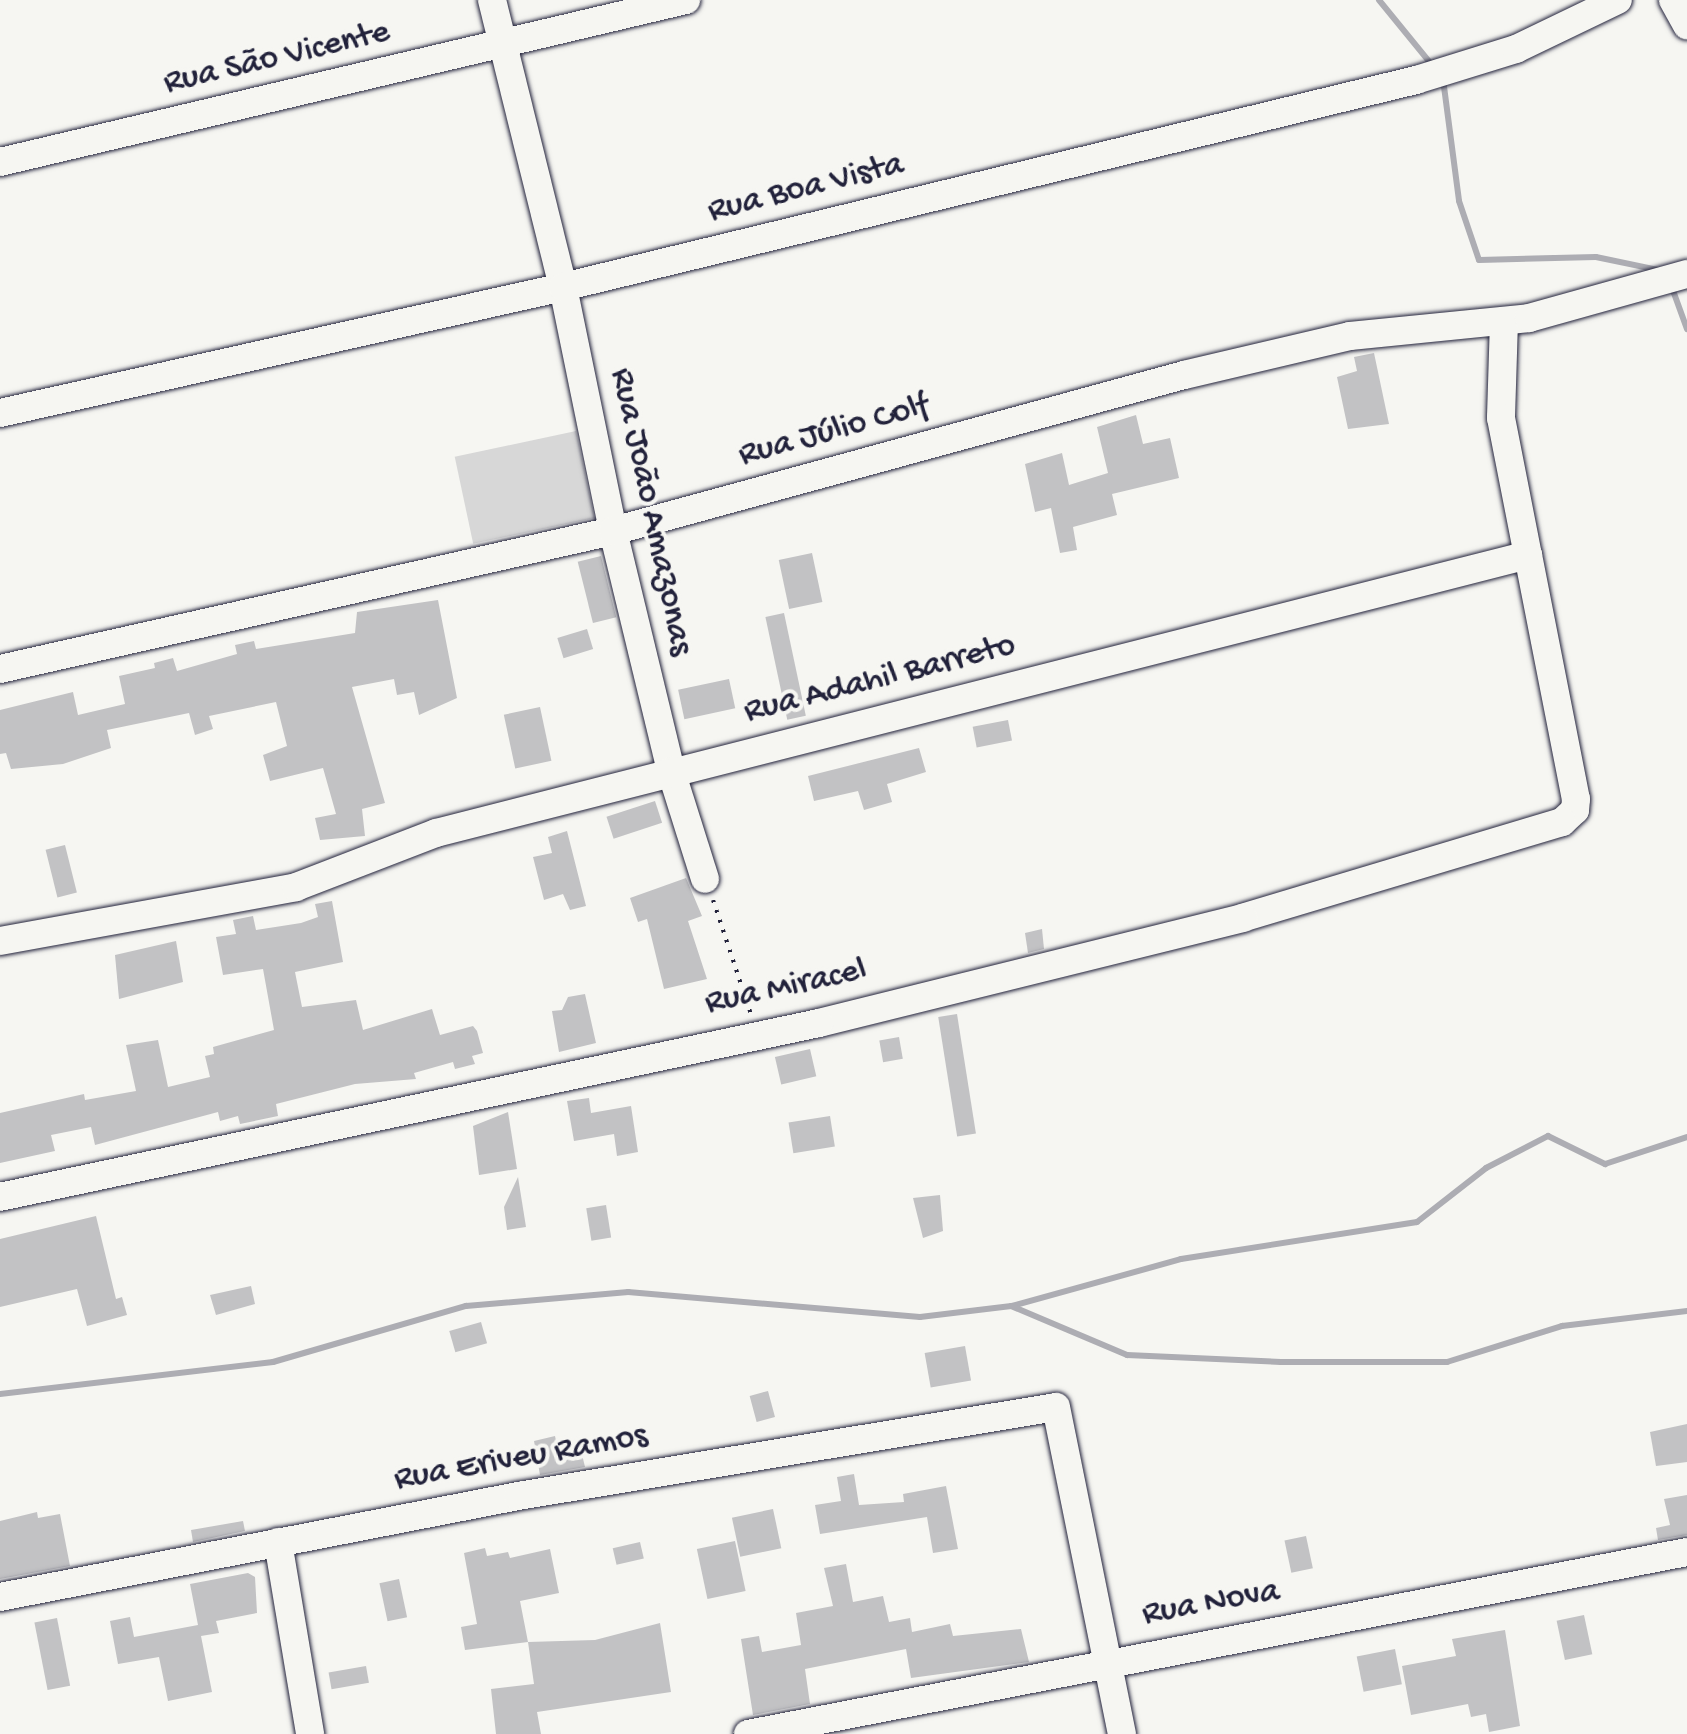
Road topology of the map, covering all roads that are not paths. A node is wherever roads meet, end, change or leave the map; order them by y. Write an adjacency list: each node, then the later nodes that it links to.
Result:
1 (492, 0): 6 (street, Rua João Amazonas)
2 (686, 0): 6 (street, Rua São Vicente)
3 (1618, 0): 9 (street, Rua Boa Vista)
4 (1673, 0): 5 (street)
5 (1687, 25)
6 (502, 45): 7 (street, Rua São Vicente); 9 (street, Rua João Amazonas)
7 (0, 162)
8 (1687, 274): 10 (street, Rua Júlio Colf)
9 (563, 287): 11 (street, Rua Boa Vista); 12 (street, Rua João Amazonas)
10 (1504, 321): 12 (street, Rua Júlio Colf); 13 (street)
11 (0, 413)
12 (613, 531): 14 (street, Rua Júlio Colf); 15 (street, Rua João Amazonas)
13 (1528, 555): 15 (street, Rua Adahil Barreto); 18 (street, Rua Miracel)
14 (0, 670)
15 (671, 771): 16 (street, Rua João Amazonas); 17 (street, Rua Adahil Barreto)
16 (705, 879)
17 (0, 941)
18 (0, 1196)
19 (278, 1542): 21 (street, Rua Eriveu Ramos); 22 (street, Rua Eriveu Ramos); 23 (street)
20 (1687, 1552): 22 (street, Rua Nova)
21 (0, 1597)
22 (1107, 1660): 24 (street, Rua Nova); 25 (street)
23 (310, 1734)
24 (748, 1734)
25 (1122, 1734)

